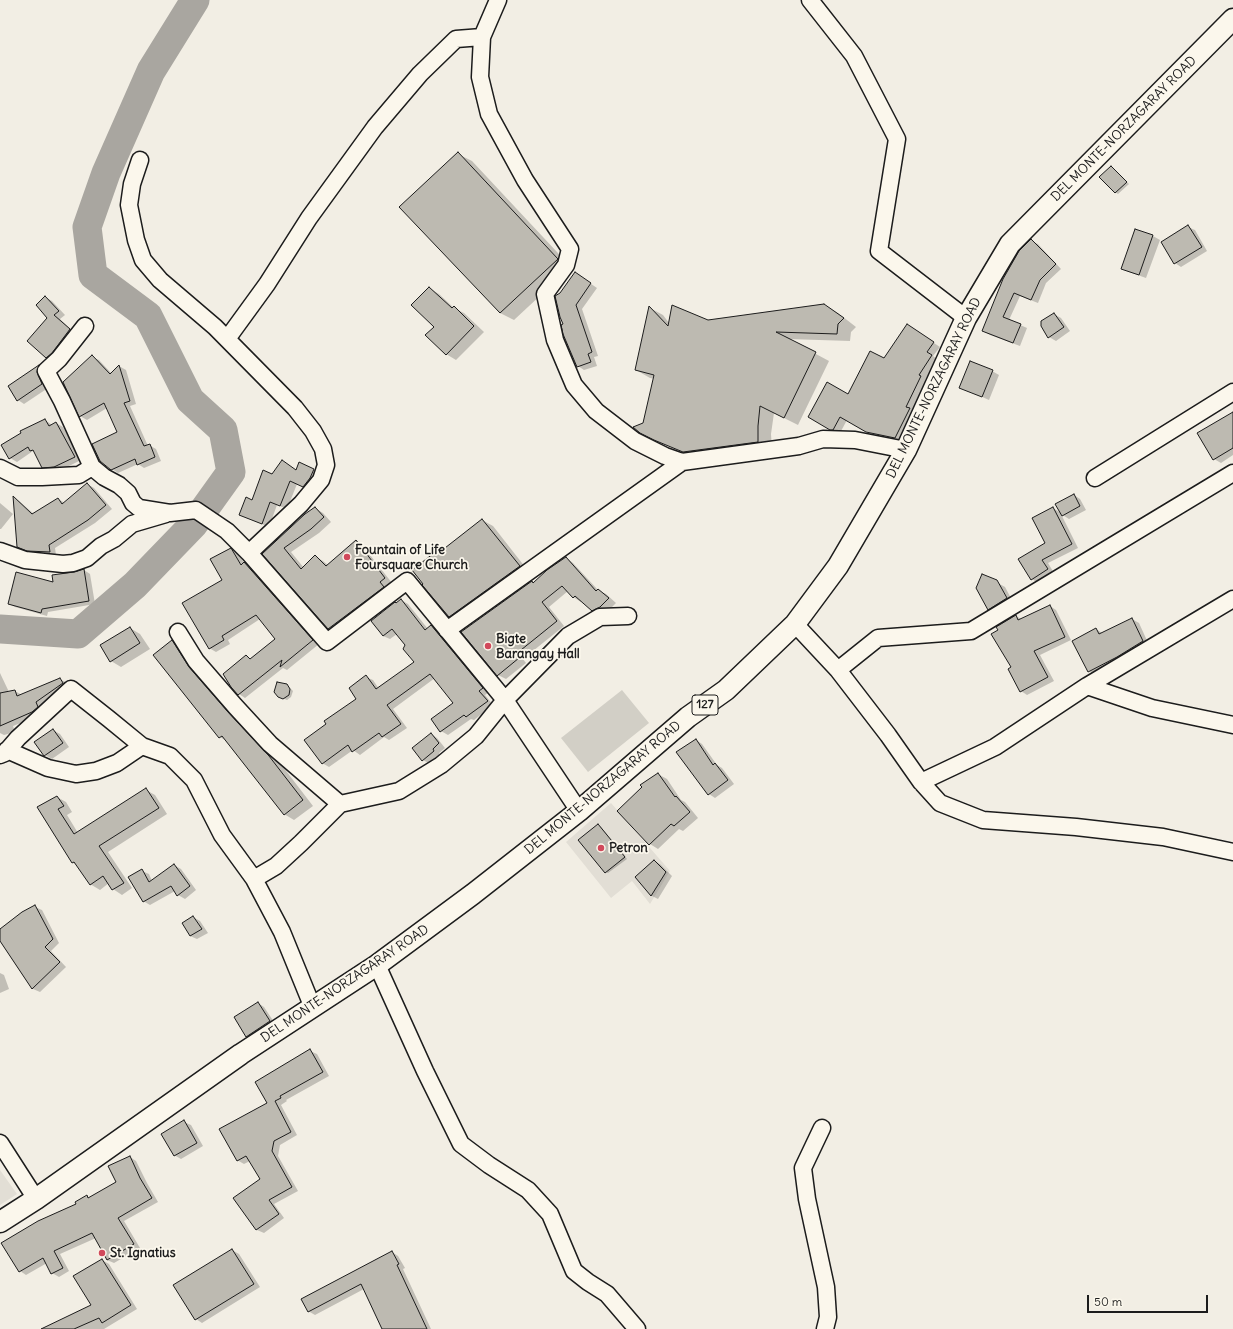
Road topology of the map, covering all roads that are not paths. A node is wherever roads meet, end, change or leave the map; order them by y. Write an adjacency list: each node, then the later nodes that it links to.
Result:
1 (498, 0): 4 (street)
2 (810, 0): 6 (street)
3 (1233, 19): 6 (main road, DEL MONTE-NORZAGARAY ROAD / 127)
4 (482, 37): 8 (street); 11 (street)
5 (140, 160): 8 (street)
6 (966, 318): 10 (main road, DEL MONTE-NORZAGARAY ROAD / 127)
7 (85, 326): 13 (street)
8 (227, 339): 18 (street)
9 (1233, 392): 15 (street)
10 (906, 450): 11 (street); 21 (main road, DEL MONTE-NORZAGARAY ROAD / 127)
11 (682, 462): 22 (street)
12 (0, 468): 13 (street)
13 (92, 468): 16 (street)
14 (1233, 473): 24 (street)
15 (1095, 478)
16 (170, 514): 17 (street); 18 (street)
17 (0, 551)
18 (249, 553): 22 (street)
19 (1233, 599): 25 (street)
20 (628, 616): 26 (street)
21 (795, 624): 24 (street); 32 (main road, DEL MONTE-NORZAGARAY ROAD / 127)
22 (447, 630): 26 (street)
23 (178, 632): 31 (street)
24 (838, 670): 30 (street)
25 (1087, 686): 27 (street); 30 (street)
26 (505, 700): 31 (street); 32 (street)
27 (1233, 725)
28 (142, 746): 29 (street); 29 (street); 34 (street)
29 (4, 752)
30 (921, 782): 33 (street)
31 (340, 804): 34 (street)
32 (579, 811): 35 (main road, DEL MONTE-NORZAGARAY ROAD / 127)
33 (1233, 852)
34 (254, 879): 36 (street)
35 (376, 965): 36 (main road, DEL MONTE-NORZAGARAY ROAD / 127); 41 (street)
36 (313, 1008): 39 (main road, DEL MONTE-NORZAGARAY ROAD / 127)
37 (822, 1128): 42 (street)
38 (0, 1143): 39 (street)
39 (36, 1199): 40 (main road, DEL MONTE-NORZAGARAY ROAD / 127)
40 (0, 1222)
41 (637, 1329)
42 (825, 1329)

